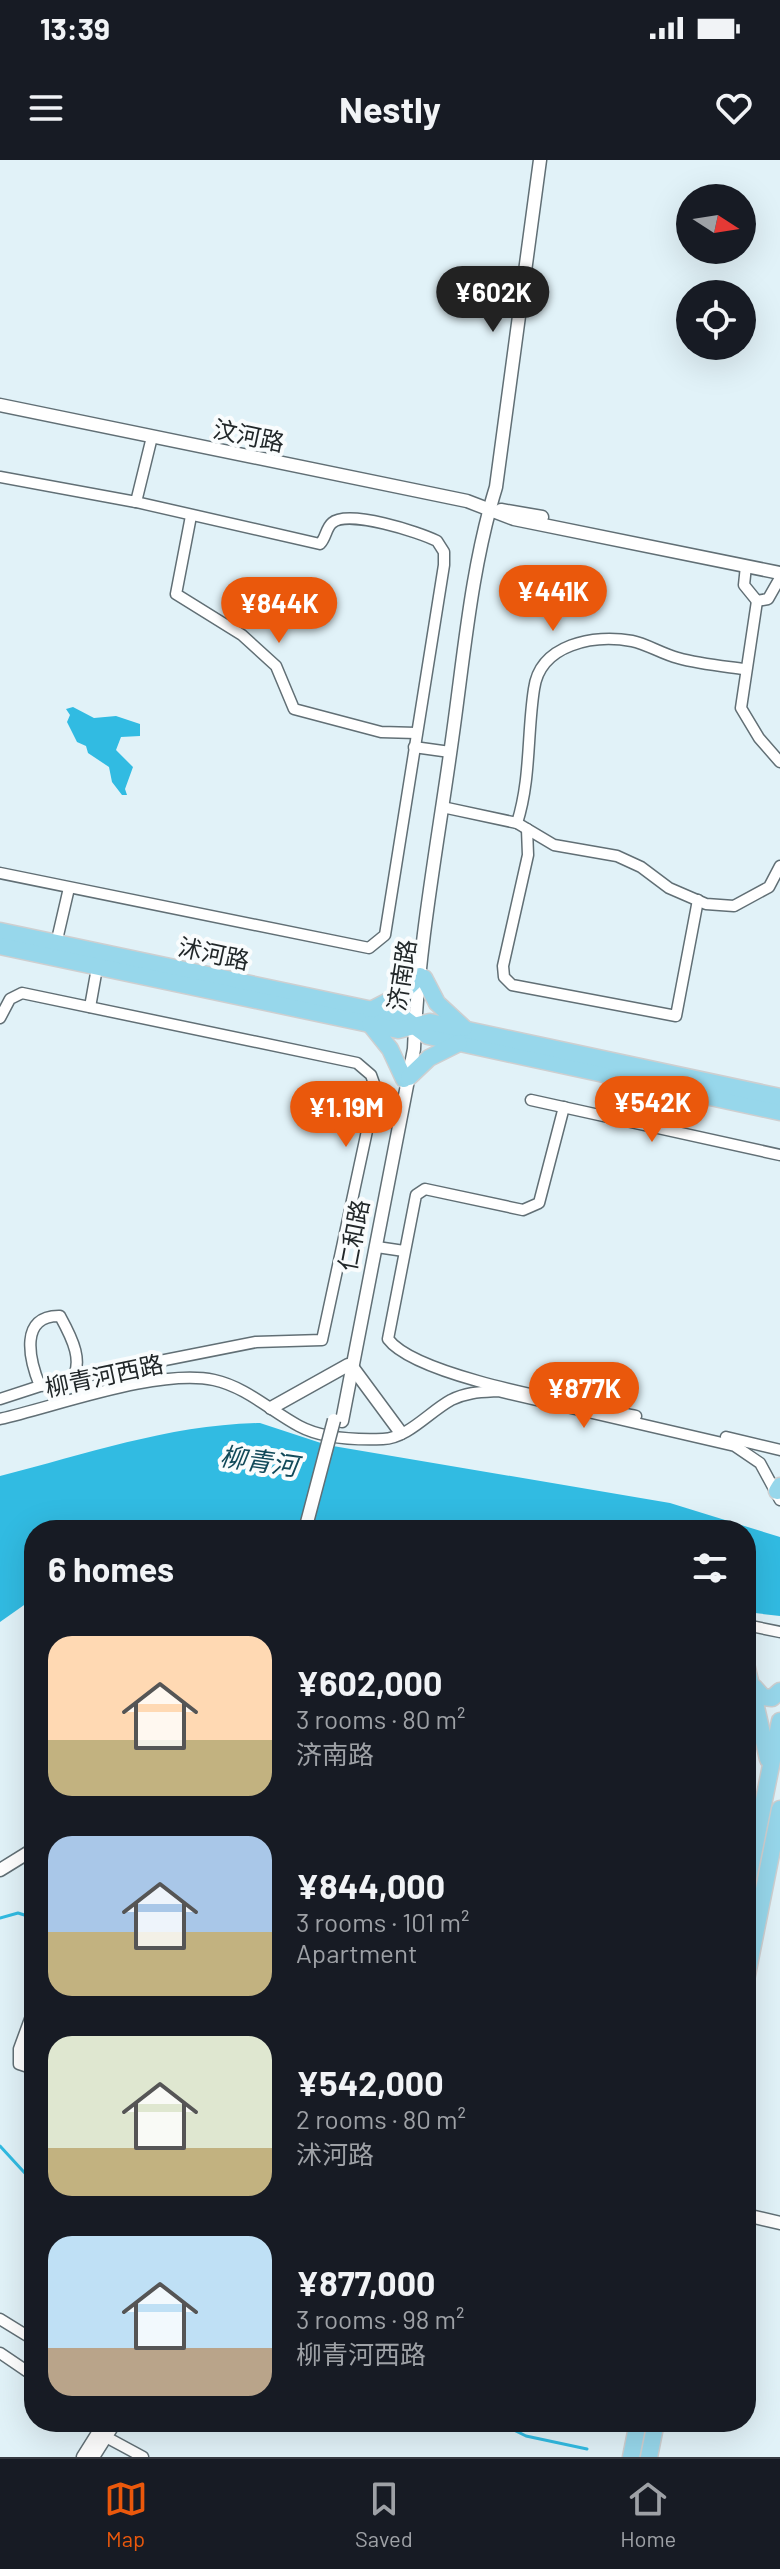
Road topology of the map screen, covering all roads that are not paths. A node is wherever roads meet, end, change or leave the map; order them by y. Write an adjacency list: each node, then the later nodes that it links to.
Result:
1 (538, 160): 6 (street, 济南路)
2 (0, 407): 3 (street, 汶河路); 6 (street, 汶河路)
3 (151, 441): 5 (street); 6 (street, 汶河路)
4 (0, 477): 5 (street)
5 (136, 502): 7 (street)
6 (489, 509): 8 (street, 汶河路); 9 (street, 汶河路); 14 (street, 济南路); 16 (street, 济南路)
7 (191, 516): 12 (street); 12 (street)
8 (746, 566): 9 (street, 汶河路); 10 (street)
9 (780, 573): 10 (street)
10 (757, 601): 11 (street)
11 (744, 669): 15 (street); 17 (street)
12 (416, 733): 13 (street)
13 (414, 747): 14 (street); 20 (street)
14 (450, 752): 26 (street, 济南路)
15 (780, 762)
16 (447, 808): 17 (street); 26 (street, 济南路)
17 (522, 826): 21 (street); 21 (street)
18 (780, 866): 21 (street)
19 (0, 873): 20 (street)
20 (69, 888): 23 (street)
21 (698, 900)
22 (0, 931): 23 (main road, 沭河路)
23 (56, 944): 28 (main road, 沭河路)
24 (0, 946): 25 (main road, 沭河路)
25 (97, 968): 27 (street); 28 (main road, 沭河路)
26 (422, 977): 28 (main road); 30 (street, 济南路); 31 (main road)
27 (90, 1007): 29 (street); 41 (street)
28 (370, 1017): 30 (main road, 沭河路); 32 (main road)
29 (0, 1018)
30 (415, 1026): 31 (main road, 沭河路); 32 (street, 仁和路)
31 (462, 1036): 32 (main road); 33 (main road, 沭河路); 36 (main road, 沭河路)
32 (406, 1078): 38 (street, 仁和路); 40 (street, 仁和路)
33 (780, 1097)
34 (531, 1100): 35 (street)
35 (564, 1107): 37 (street); 39 (street)
36 (780, 1112)
37 (780, 1155)
38 (377, 1247): 39 (street); 40 (street, 仁和路)
39 (404, 1251): 49 (street)
40 (351, 1366): 46 (street); 48 (street); 51 (street, 仁和路, bridge)
41 (74, 1378): 42 (street); 43 (street)
42 (40, 1386): 43 (street); 44 (street)
43 (60, 1386): 45 (street)
44 (0, 1399)
45 (64, 1403): 46 (street, 柳青河西路); 47 (street, 柳青河西路)
46 (271, 1408): 48 (street, 柳青河西路)
47 (0, 1419)
48 (401, 1433): 50 (street, 柳青河西路)
49 (780, 1450)
50 (779, 1492)
51 (311, 1520)
52 (756, 1627): 53 (street)
53 (780, 1632)
54 (756, 1689): 55 (main road)
55 (780, 1691)
56 (756, 1698): 58 (main road)
57 (780, 1721): 58 (main road)
58 (770, 1771): 60 (main road)
59 (780, 1809): 63 (main road)
60 (756, 1840)
61 (24, 1854): 62 (street)
62 (0, 1867)
63 (756, 1930)
64 (24, 2035): 65 (street)
65 (24, 2066)
66 (756, 2209): 67 (street)
67 (780, 2215)
68 (756, 2217): 69 (street)
69 (780, 2223)
70 (0, 2319): 71 (street)
71 (24, 2334)
72 (0, 2353): 73 (street)
73 (24, 2369)
74 (99, 2432): 79 (street)
75 (109, 2432): 78 (street)
76 (636, 2432): 82 (main road)
77 (654, 2432): 83 (main road)
78 (106, 2437): 80 (street); 81 (street)
79 (83, 2457)
80 (93, 2457)
81 (143, 2457)
82 (631, 2457)
83 (649, 2457)

